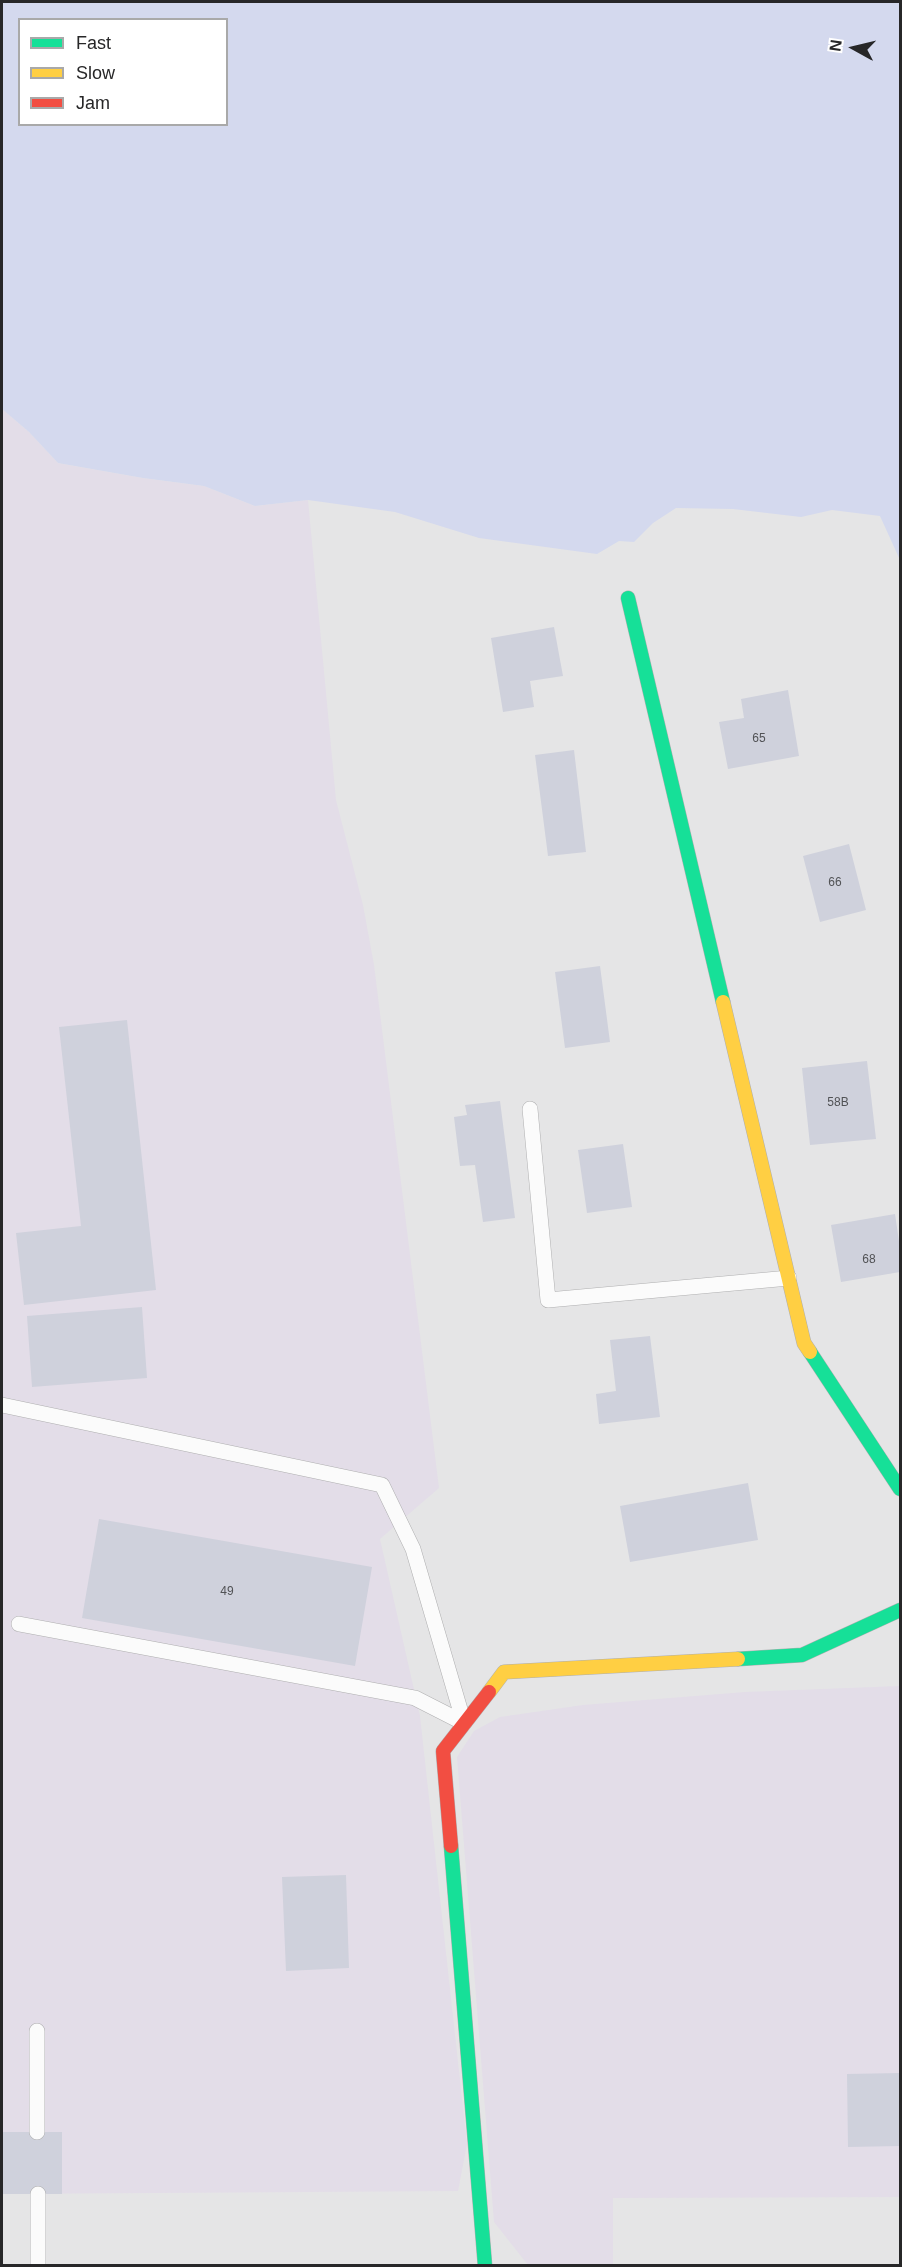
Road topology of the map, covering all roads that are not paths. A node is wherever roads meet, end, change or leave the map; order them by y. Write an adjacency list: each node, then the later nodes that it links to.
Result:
1 (628, 598): 3 (street)
2 (531, 1109): 3 (lane)
3 (789, 1278): 5 (street)
4 (2, 1405): 8 (lane)
5 (900, 1489)
6 (900, 1610): 8 (street)
7 (19, 1624): 8 (lane)
8 (464, 1723): 13 (street)
9 (36, 2031): 10 (lane)
10 (37, 2132)
11 (38, 2194): 12 (lane)
12 (38, 2265)
13 (485, 2265)

